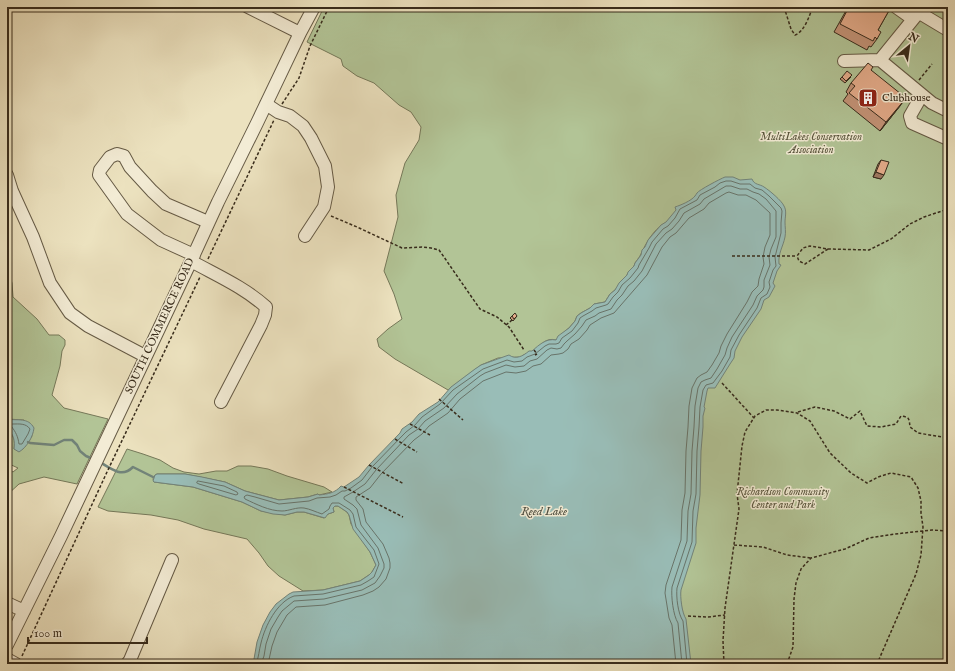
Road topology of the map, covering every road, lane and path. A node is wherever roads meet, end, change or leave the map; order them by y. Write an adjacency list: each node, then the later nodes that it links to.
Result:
1 (248, 7): 9 (street)
2 (314, 7): 9 (street, SOUTH COMMERCE ROAD)
3 (329, 7): 15 (path)
4 (784, 7): 5 (path)
5 (813, 7)
6 (896, 7): 7 (street)
7 (918, 13): 8 (street); 10 (street)
8 (948, 30)
9 (300, 33): 14 (street, SOUTH COMMERCE ROAD)
10 (880, 60): 11 (street); 13 (street)
11 (844, 61)
12 (932, 64): 13 (path)
13 (917, 91): 16 (street); 18 (street)
14 (266, 104): 21 (street); 22 (street, SOUTH COMMERCE ROAD)
15 (282, 104)
16 (948, 111)
17 (275, 118): 28 (path)
18 (948, 139)
19 (7, 175): 34 (street)
20 (948, 209): 24 (path)
21 (322, 212): 23 (street); 30 (path)
22 (208, 222): 27 (street, SOUTH COMMERCE ROAD); 27 (street)
23 (305, 236)
24 (828, 249): 26 (path); 26 (path)
25 (732, 256): 26 (path)
26 (797, 256)
27 (192, 258): 28 (street); 34 (street, SOUTH COMMERCE ROAD)
28 (204, 268): 37 (street); 61 (path)
29 (512, 320): 30 (path)
30 (506, 325): 31 (path)
31 (524, 350)
32 (534, 350): 33 (path)
33 (535, 355)
34 (145, 356): 56 (street, SOUTH COMMERCE ROAD)
35 (722, 383): 39 (path)
36 (439, 399): 40 (path)
37 (221, 402)
38 (797, 413): 39 (path); 43 (path); 50 (path)
39 (754, 418): 52 (path)
40 (463, 420)
41 (410, 424): 42 (path)
42 (430, 435)
43 (948, 438)
44 (395, 439): 45 (path)
45 (417, 452)
46 (369, 465): 47 (path)
47 (404, 484)
48 (344, 487): 49 (path)
49 (403, 517)
50 (922, 531): 51 (path); 53 (path); 65 (path)
51 (948, 531)
52 (734, 545): 53 (path); 57 (path)
53 (811, 558): 64 (path)
54 (172, 560): 62 (street)
55 (7, 603): 56 (street)
56 (24, 611): 59 (street, SOUTH COMMERCE ROAD)
57 (725, 615): 58 (path); 63 (path)
58 (688, 616)
59 (7, 645)
60 (7, 659): 61 (street)
61 (18, 662)
62 (127, 664)
63 (724, 664)
64 (787, 664)
65 (878, 664)

